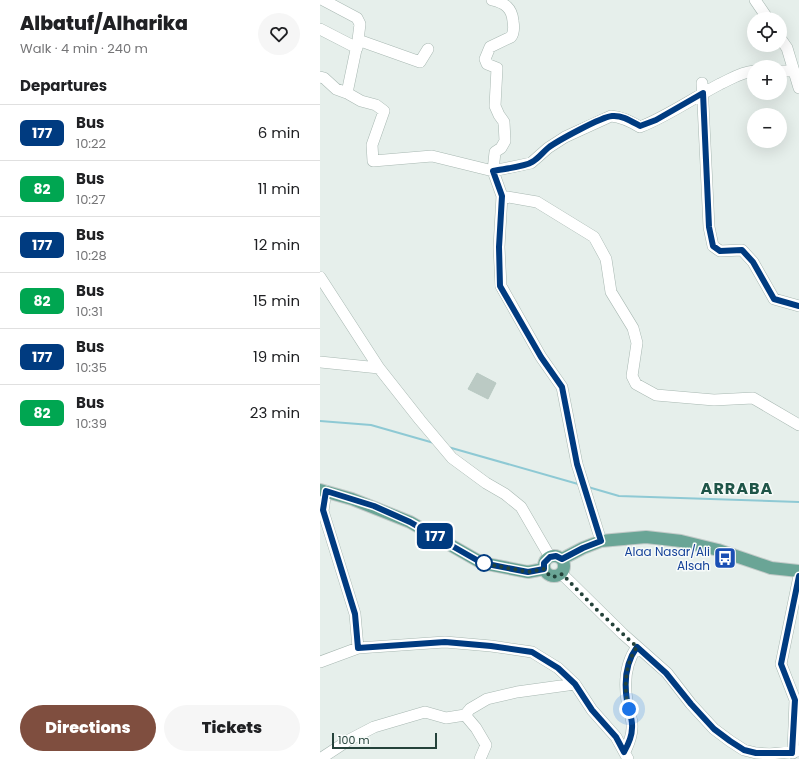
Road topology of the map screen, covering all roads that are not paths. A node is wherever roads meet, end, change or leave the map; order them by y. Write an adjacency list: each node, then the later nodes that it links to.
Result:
1 (323, 0): 6 (street)
2 (492, 0): 16 (street)
3 (756, 0): 4 (street)
4 (764, 12)
5 (320, 29): 6 (street)
6 (358, 44): 8 (street); 15 (street)
7 (787, 48): 10 (street)
8 (428, 49)
9 (787, 71): 10 (street)
10 (794, 71): 14 (street)
11 (747, 72): 13 (street)
12 (320, 77): 15 (street)
13 (702, 88): 16 (street); 19 (street)
14 (799, 88)
15 (347, 93): 16 (street)
16 (493, 171): 17 (street)
17 (502, 196): 22 (street); 24 (street)
18 (320, 276): 21 (street)
19 (799, 306)
20 (320, 362): 21 (street)
21 (379, 368): 25 (street)
22 (799, 425)
23 (323, 490): 26 (main road); 31 (street)
24 (601, 541): 25 (main road); 27 (main road)
25 (556, 558): 26 (main road); 28 (main road)
26 (544, 569): 28 (main road)
27 (799, 571)
28 (562, 574): 30 (street)
29 (799, 576): 35 (street)
30 (637, 647): 36 (street); 37 (street)
31 (358, 648): 32 (street); 33 (street)
32 (320, 662)
33 (575, 684): 34 (street); 36 (street)
34 (465, 715): 38 (street); 39 (street)
35 (796, 752): 37 (street)
36 (626, 756)
37 (768, 757)
38 (320, 759)
39 (480, 759)

